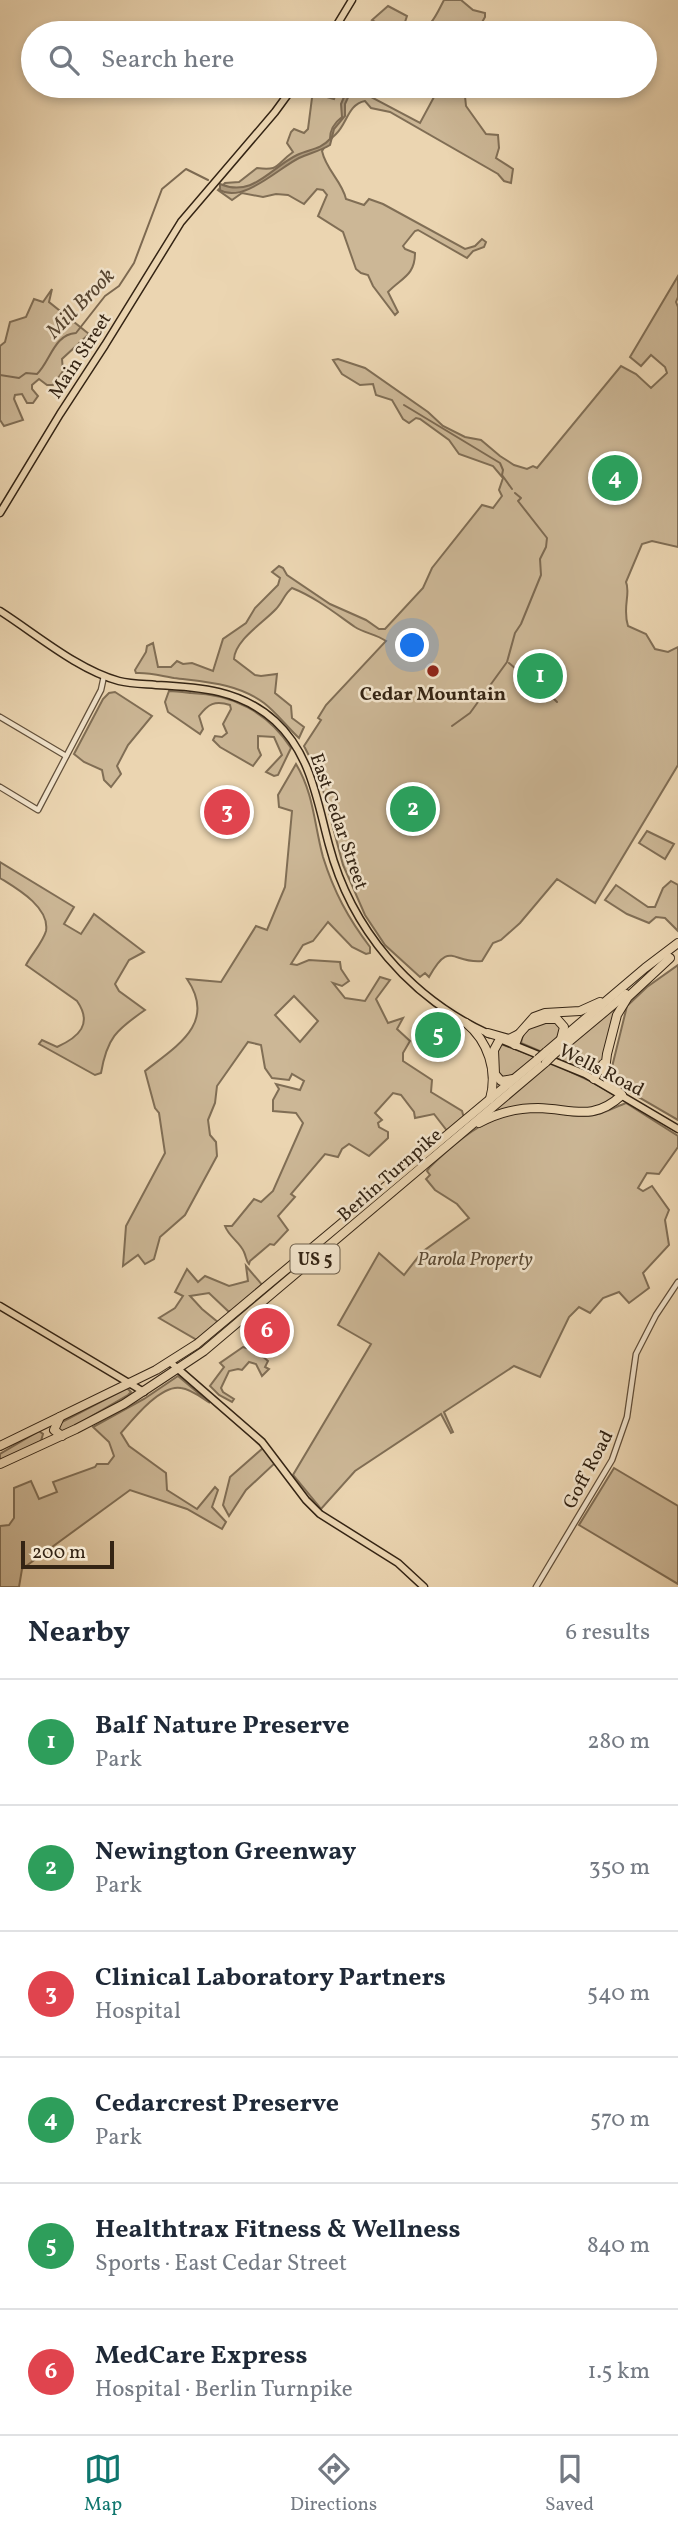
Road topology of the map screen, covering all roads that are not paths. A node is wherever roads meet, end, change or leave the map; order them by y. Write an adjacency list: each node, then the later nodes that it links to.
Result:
1 (352, 0): 2 (main road)
2 (339, 21)
3 (285, 98): 4 (main road, Main Street)
4 (0, 513)
5 (0, 611): 6 (main road, East Cedar Street)
6 (104, 676): 8 (street); 13 (main road, East Cedar Street)
7 (0, 717): 8 (street)
8 (66, 756): 9 (street)
9 (0, 787)
10 (678, 943): 12 (highway, Berlin Turnpike / US 5)
11 (674, 955): 19 (highway); 20 (highway, Berlin Turnpike / US 5)
12 (620, 990): 14 (highway); 17 (highway, Berlin Turnpike / US 5)
13 (466, 1023): 15 (main road, East Cedar Street); 21 (highway)
14 (526, 1026): 16 (highway); 17 (highway)
15 (488, 1033): 16 (highway); 18 (main road, East Cedar Street)
16 (520, 1034): 18 (highway)
17 (559, 1041): 20 (highway, Berlin Turnpike / US 5)
18 (508, 1042): 21 (highway); 23 (main road, Wells Road)
19 (607, 1054): 23 (highway); 24 (highway)
20 (546, 1057): 22 (highway, Berlin Turnpike / US 5); 27 (highway, Berlin Turnpike / US 5)
21 (493, 1070): 22 (highway); 25 (highway)
22 (518, 1076): 25 (highway, Berlin Turnpike / US 5)
23 (594, 1079): 24 (main road, Wells Road)
24 (622, 1095): 26 (main road, Wells Road); 27 (highway)
25 (489, 1100): 29 (highway, Berlin Turnpike / US 5)
26 (678, 1129)
27 (456, 1138): 29 (highway, Berlin Turnpike / US 5)
28 (678, 1282): 42 (street, Goff Road)
29 (269, 1291): 31 (highway, Berlin Turnpike / US 5); 32 (highway, Berlin Turnpike / US 5)
30 (0, 1306): 33 (main road)
31 (170, 1362): 32 (main road); 33 (highway, Berlin Turnpike / US 5)
32 (178, 1369): 34 (highway, Berlin Turnpike / US 5); 41 (main road)
33 (128, 1383): 34 (main road); 35 (highway, Berlin Turnpike / US 5)
34 (144, 1392): 37 (highway, Berlin Turnpike / US 5)
35 (60, 1417): 36 (highway, Berlin Turnpike / US 5); 37 (highway)
36 (37, 1428): 38 (highway); 39 (highway, Berlin Turnpike / US 5)
37 (62, 1436): 38 (highway, Berlin Turnpike / US 5)
38 (42, 1445): 40 (highway, Berlin Turnpike / US 5)
39 (0, 1446)
40 (0, 1464)
41 (424, 1587)
42 (536, 1587)

